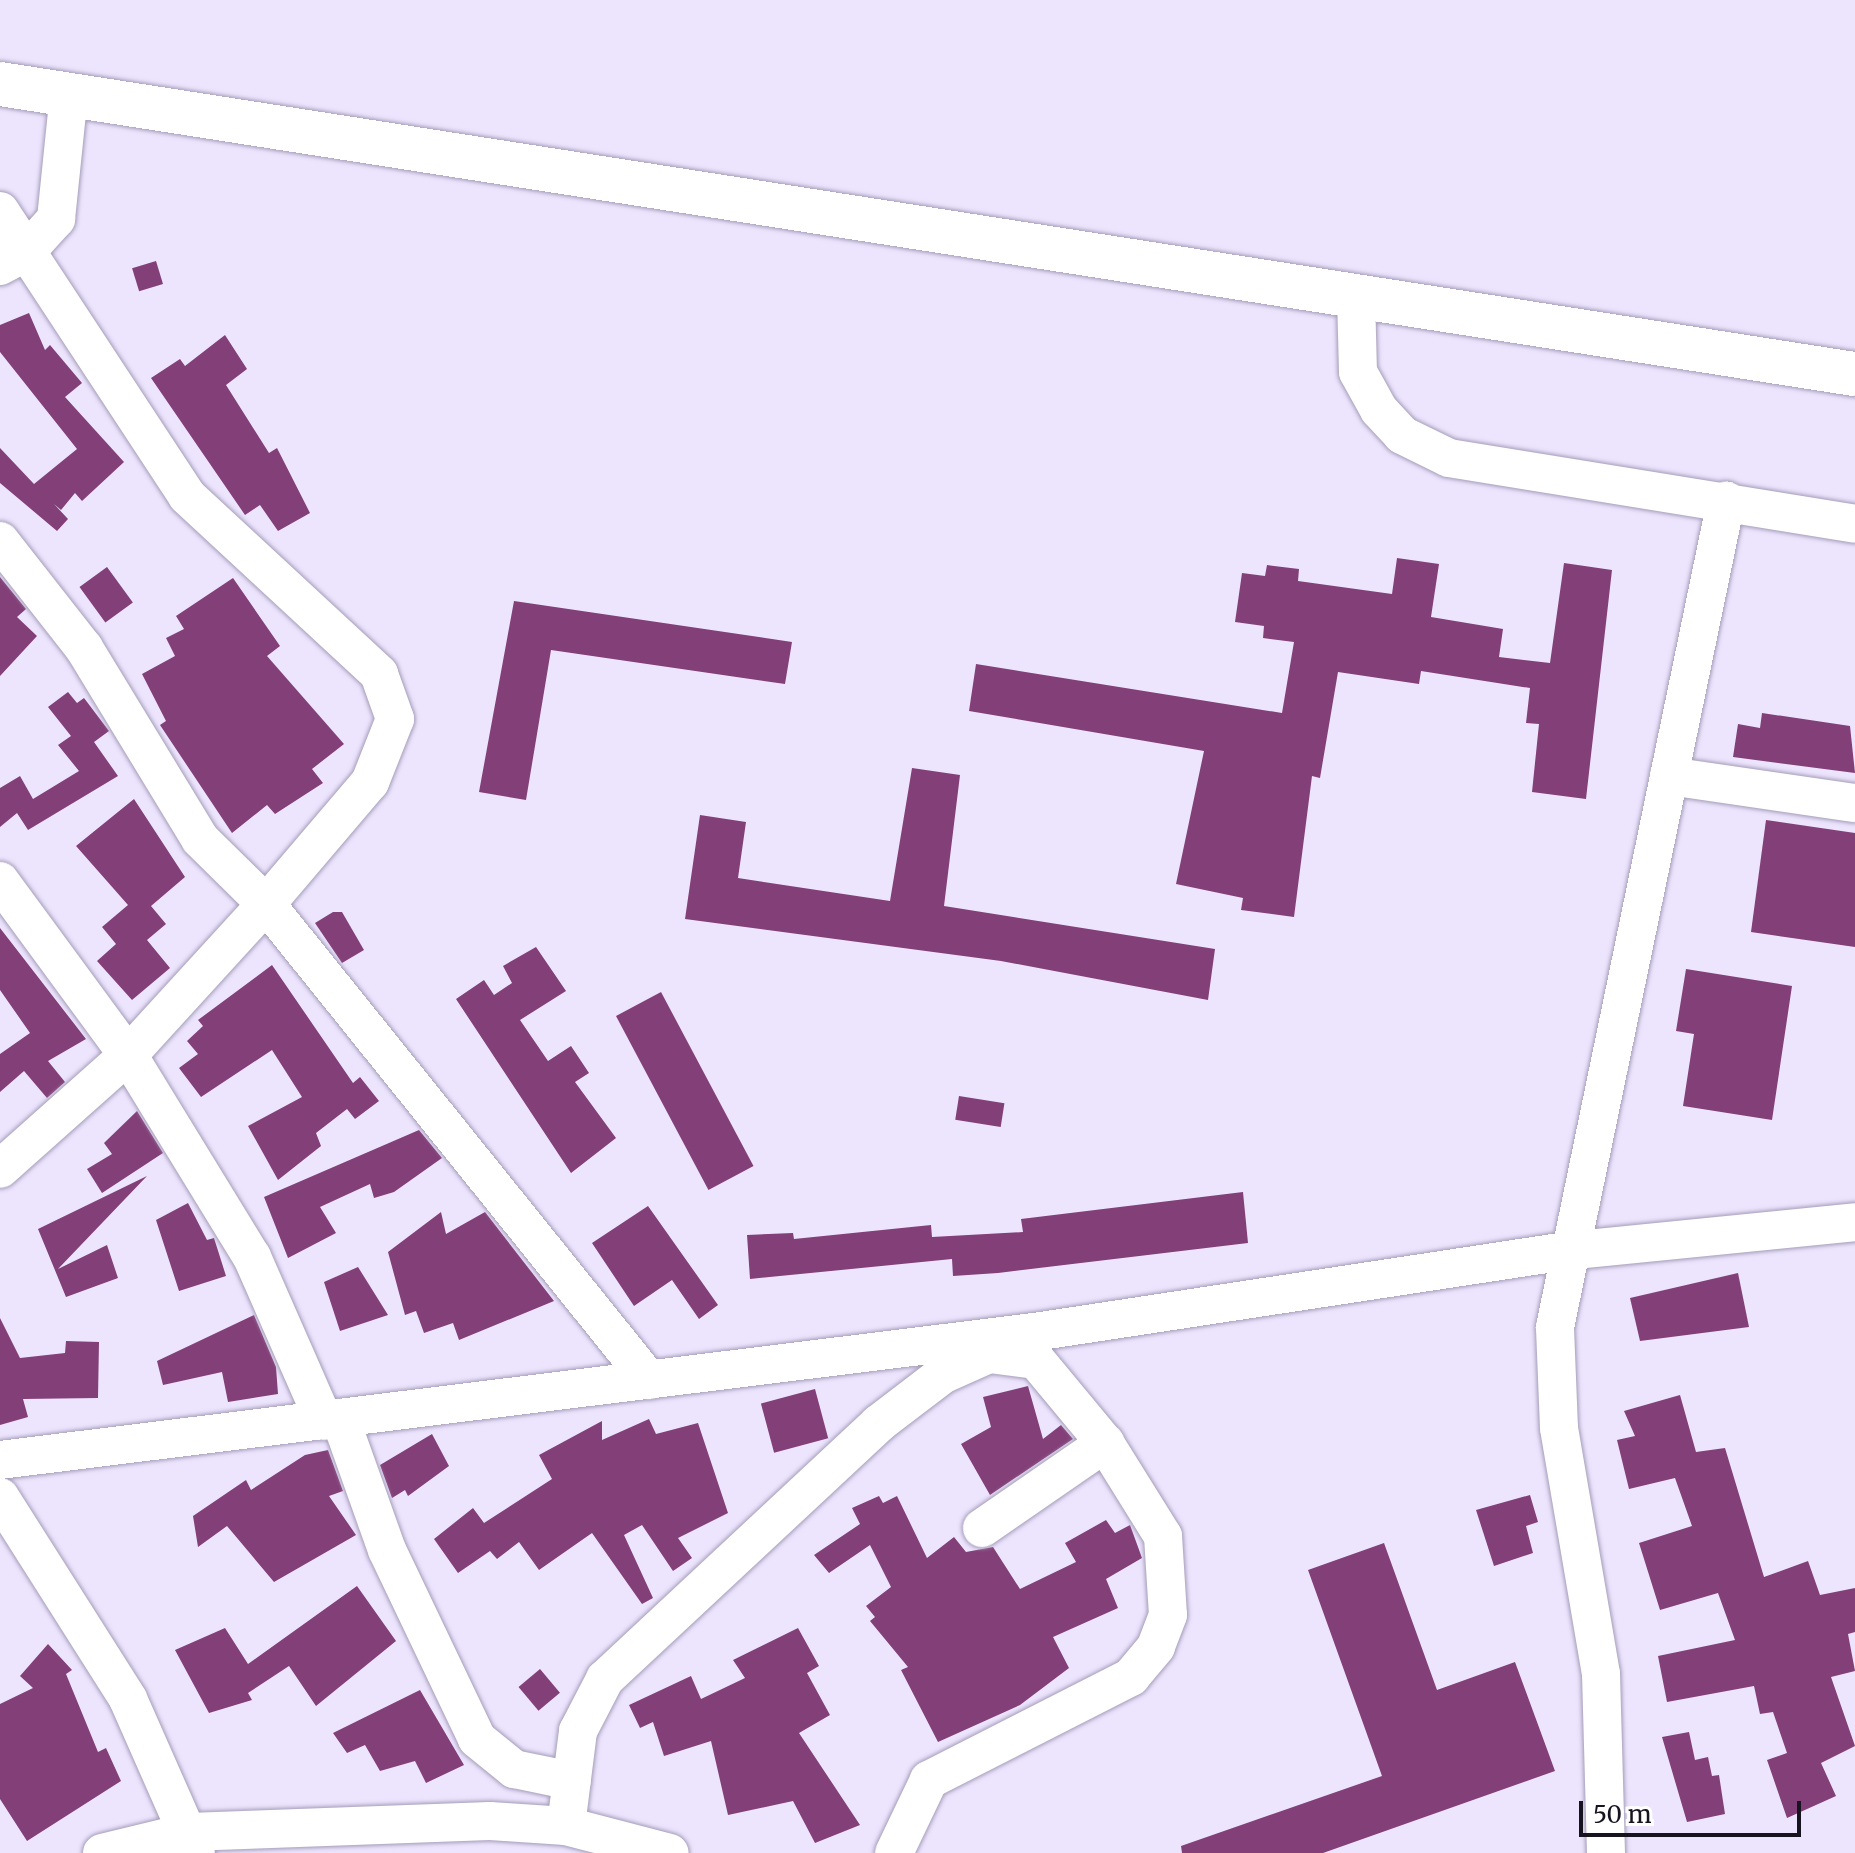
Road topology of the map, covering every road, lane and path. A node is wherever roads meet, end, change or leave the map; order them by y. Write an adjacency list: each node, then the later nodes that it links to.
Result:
1 (0, 84): 2 (main road)
2 (69, 93): 4 (street); 5 (main road)
3 (0, 211): 4 (street)
4 (13, 259): 13 (street)
5 (1356, 296): 6 (main road); 7 (street)
6 (1855, 374)
7 (1726, 501): 8 (street); 10 (street)
8 (1855, 524)
9 (0, 541): 13 (street)
10 (1669, 776): 11 (street); 17 (street)
11 (1855, 803)
12 (0, 881): 14 (street)
13 (266, 904): 14 (street); 18 (street)
14 (128, 1055): 15 (street); 19 (street)
15 (0, 1169)
16 (1855, 1222): 17 (street)
17 (1566, 1251): 18 (street); 30 (street)
18 (649, 1380): 19 (street)
19 (332, 1419): 21 (street); 24 (street)
20 (1105, 1443): 23 (street); 24 (street); 29 (street)
21 (0, 1460)
22 (0, 1497): 26 (street)
23 (982, 1528)
24 (572, 1781): 25 (street)
25 (566, 1826): 26 (street); 28 (street)
26 (192, 1842): 27 (street)
27 (102, 1853)
28 (670, 1853)
29 (894, 1853)
30 (1606, 1853)

